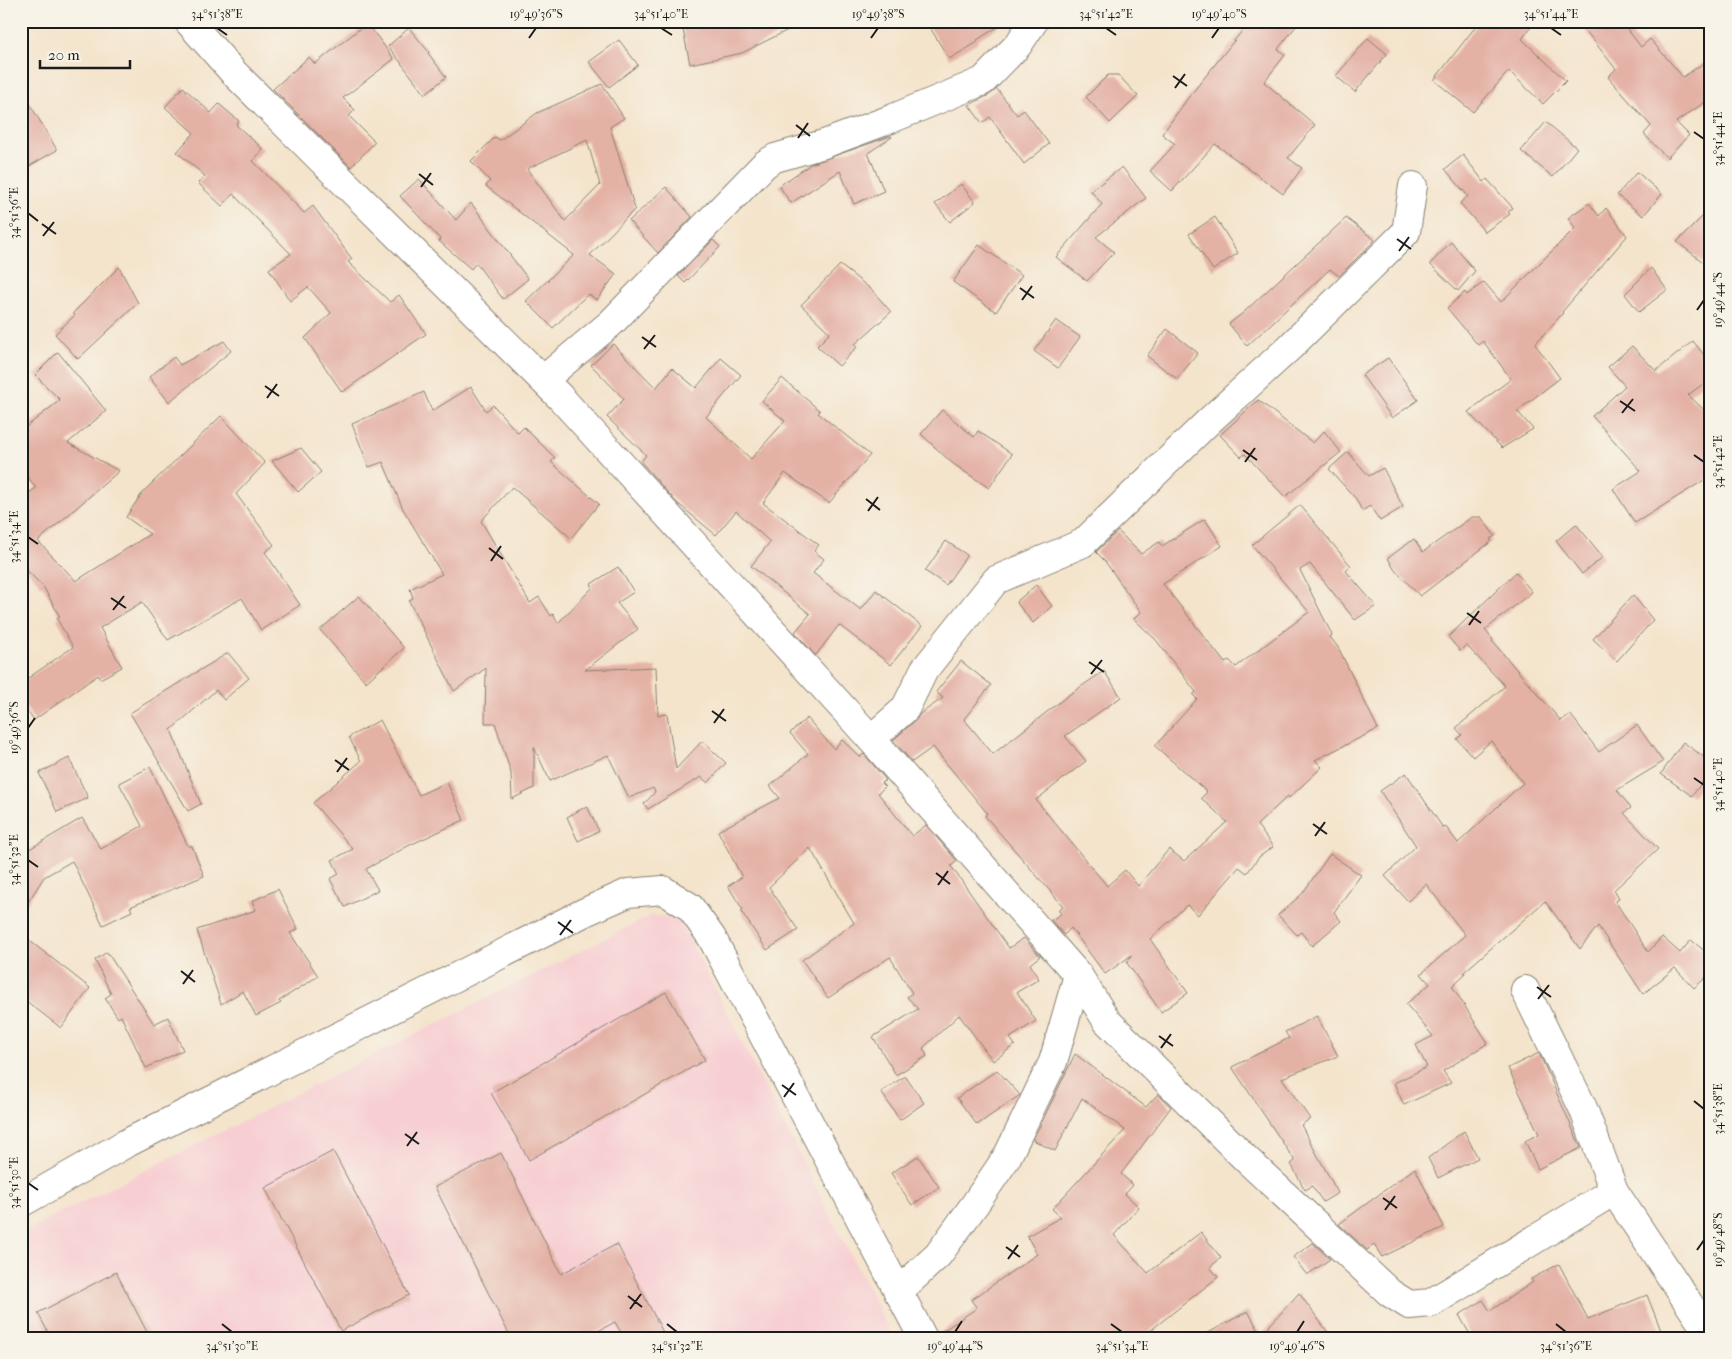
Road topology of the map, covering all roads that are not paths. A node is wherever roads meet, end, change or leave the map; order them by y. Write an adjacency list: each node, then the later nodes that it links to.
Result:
1 (188, 21): 4 (street)
2 (1034, 21): 4 (street)
3 (1413, 186): 5 (street)
4 (543, 380): 5 (street)
5 (871, 739): 6 (street)
6 (1078, 976): 8 (street); 10 (street)
7 (1525, 990): 8 (street)
8 (1614, 1191): 11 (street)
9 (21, 1203): 10 (street)
10 (898, 1292): 12 (street)
11 (1711, 1337)
12 (923, 1338)

